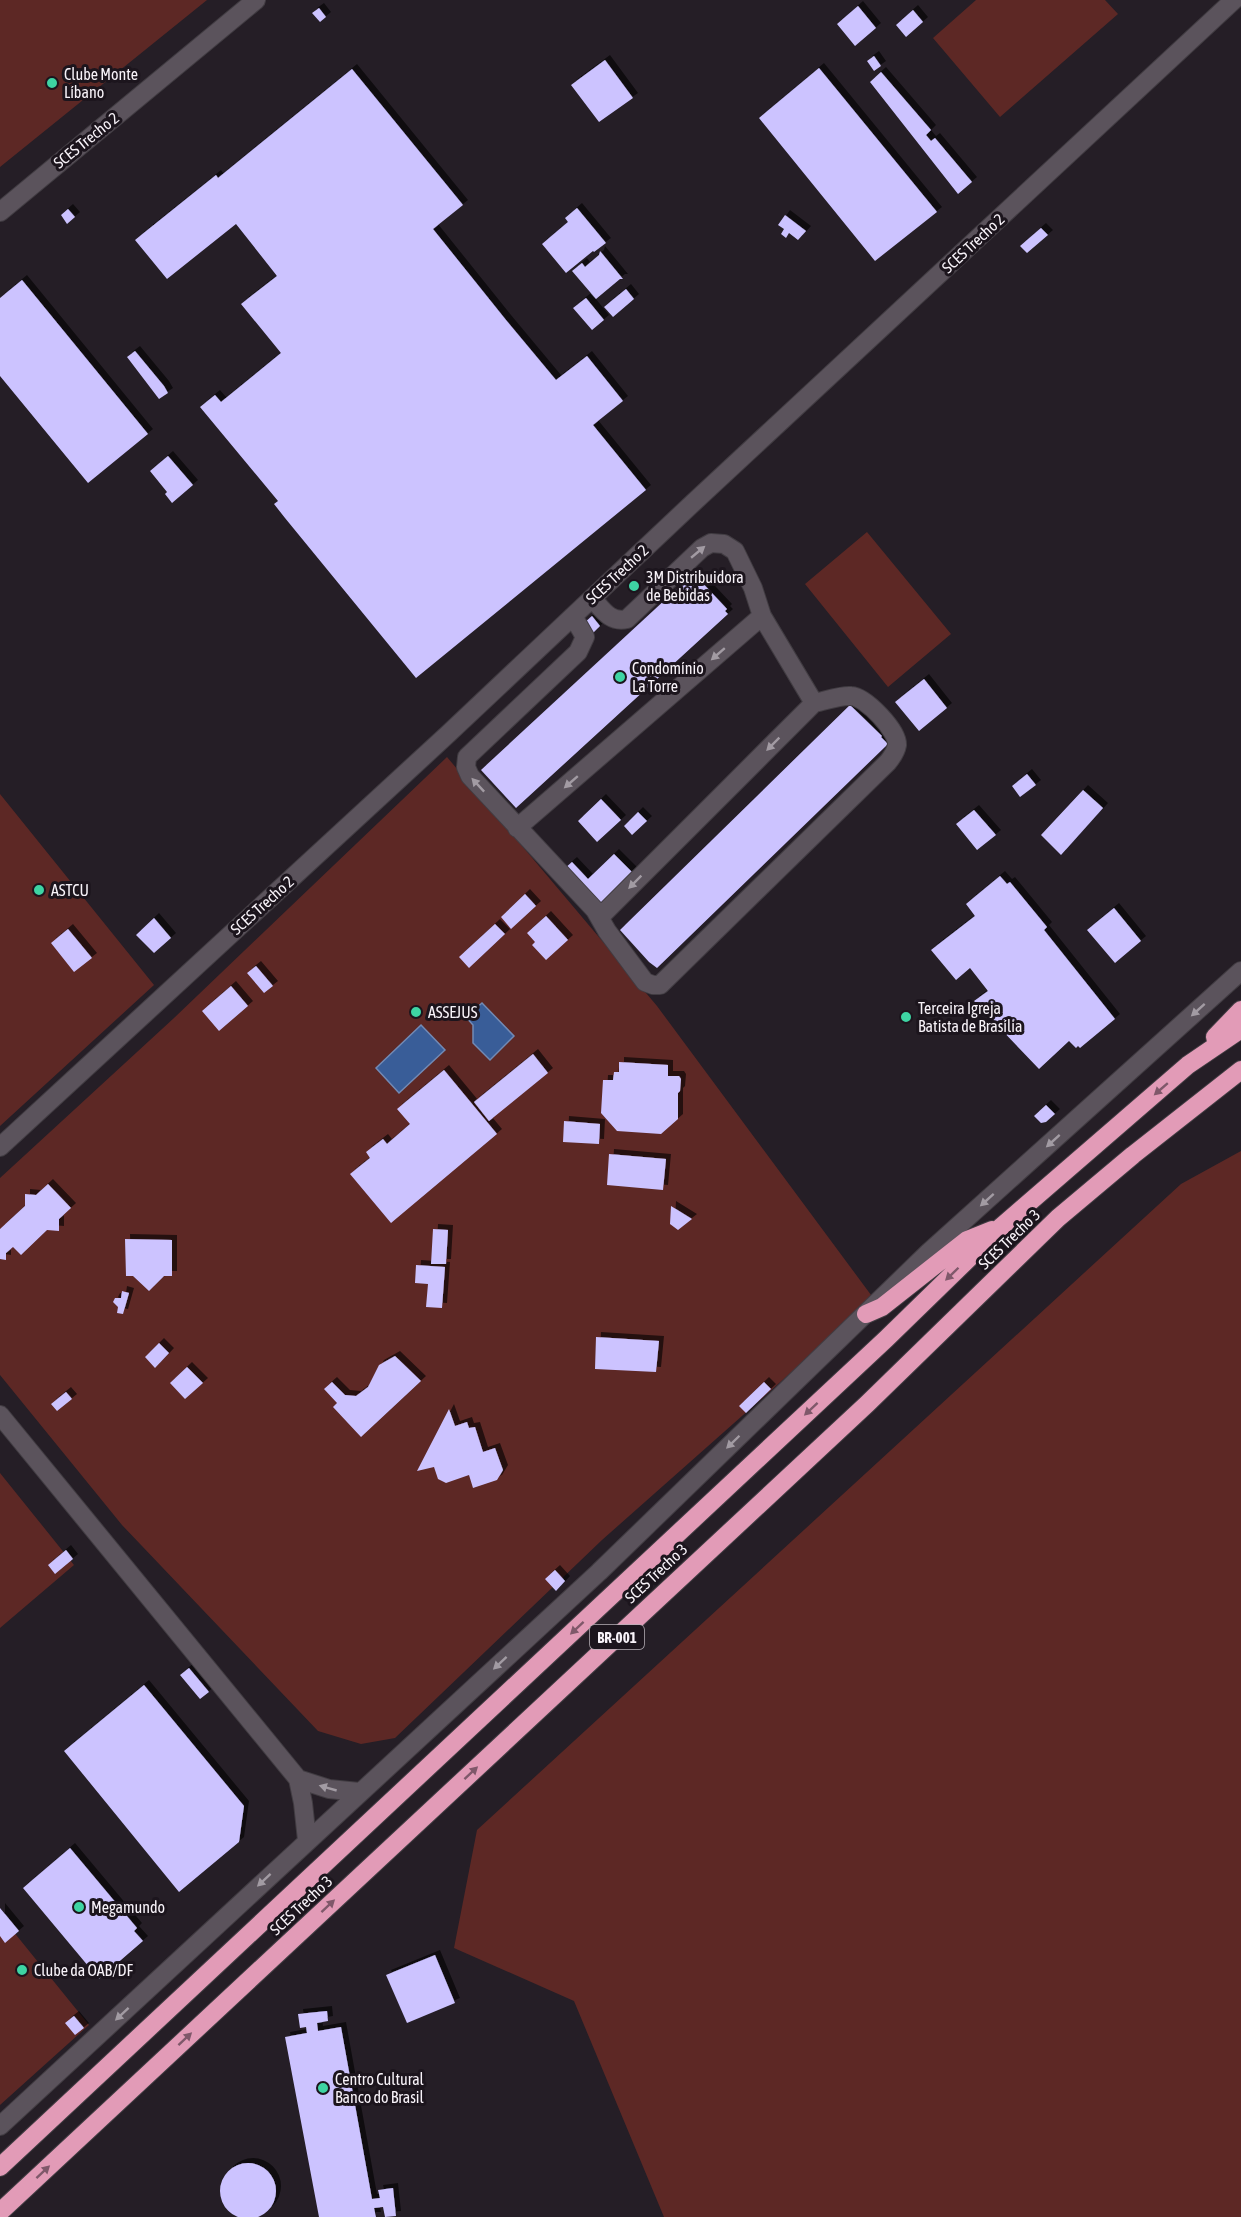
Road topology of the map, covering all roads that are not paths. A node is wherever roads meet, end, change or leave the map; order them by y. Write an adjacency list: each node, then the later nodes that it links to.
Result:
1 (256, 0): 3 (street, SCES Trecho 2)
2 (1234, 0): 4 (street, SCES Trecho 2)
3 (0, 212)
4 (592, 598): 5 (street, SCES Trecho 2); 6 (street, one-way to 6)
5 (573, 616): 8 (street, one-way to 5); 15 (street, SCES Trecho 2)
6 (762, 616): 7 (street); 8 (street, one-way to 8)
7 (814, 703): 9 (street, one-way to 9); 9 (street)
8 (517, 828): 9 (street)
9 (600, 917)
10 (1241, 971): 17 (street, one-way to 17)
11 (1241, 1010): 13 (highway)
12 (1241, 1029): 13 (highway, SCES Trecho 3 / BR-001)
13 (1188, 1065): 16 (highway, SCES Trecho 3 / BR-001, one-way to 16)
14 (1241, 1070): 24 (highway, SCES Trecho 3 / BR-001, one-way to 14)
15 (0, 1147)
16 (1002, 1226): 17 (highway); 23 (highway, SCES Trecho 3 / BR-001, one-way to 23)
17 (866, 1314): 20 (street, one-way to 20)
18 (0, 1415): 19 (street)
19 (298, 1779): 20 (street, one-way to 19); 21 (street)
20 (359, 1792): 21 (street)
21 (307, 1840): 22 (street, one-way to 22)
22 (0, 2126)
23 (0, 2167)
24 (0, 2212)

